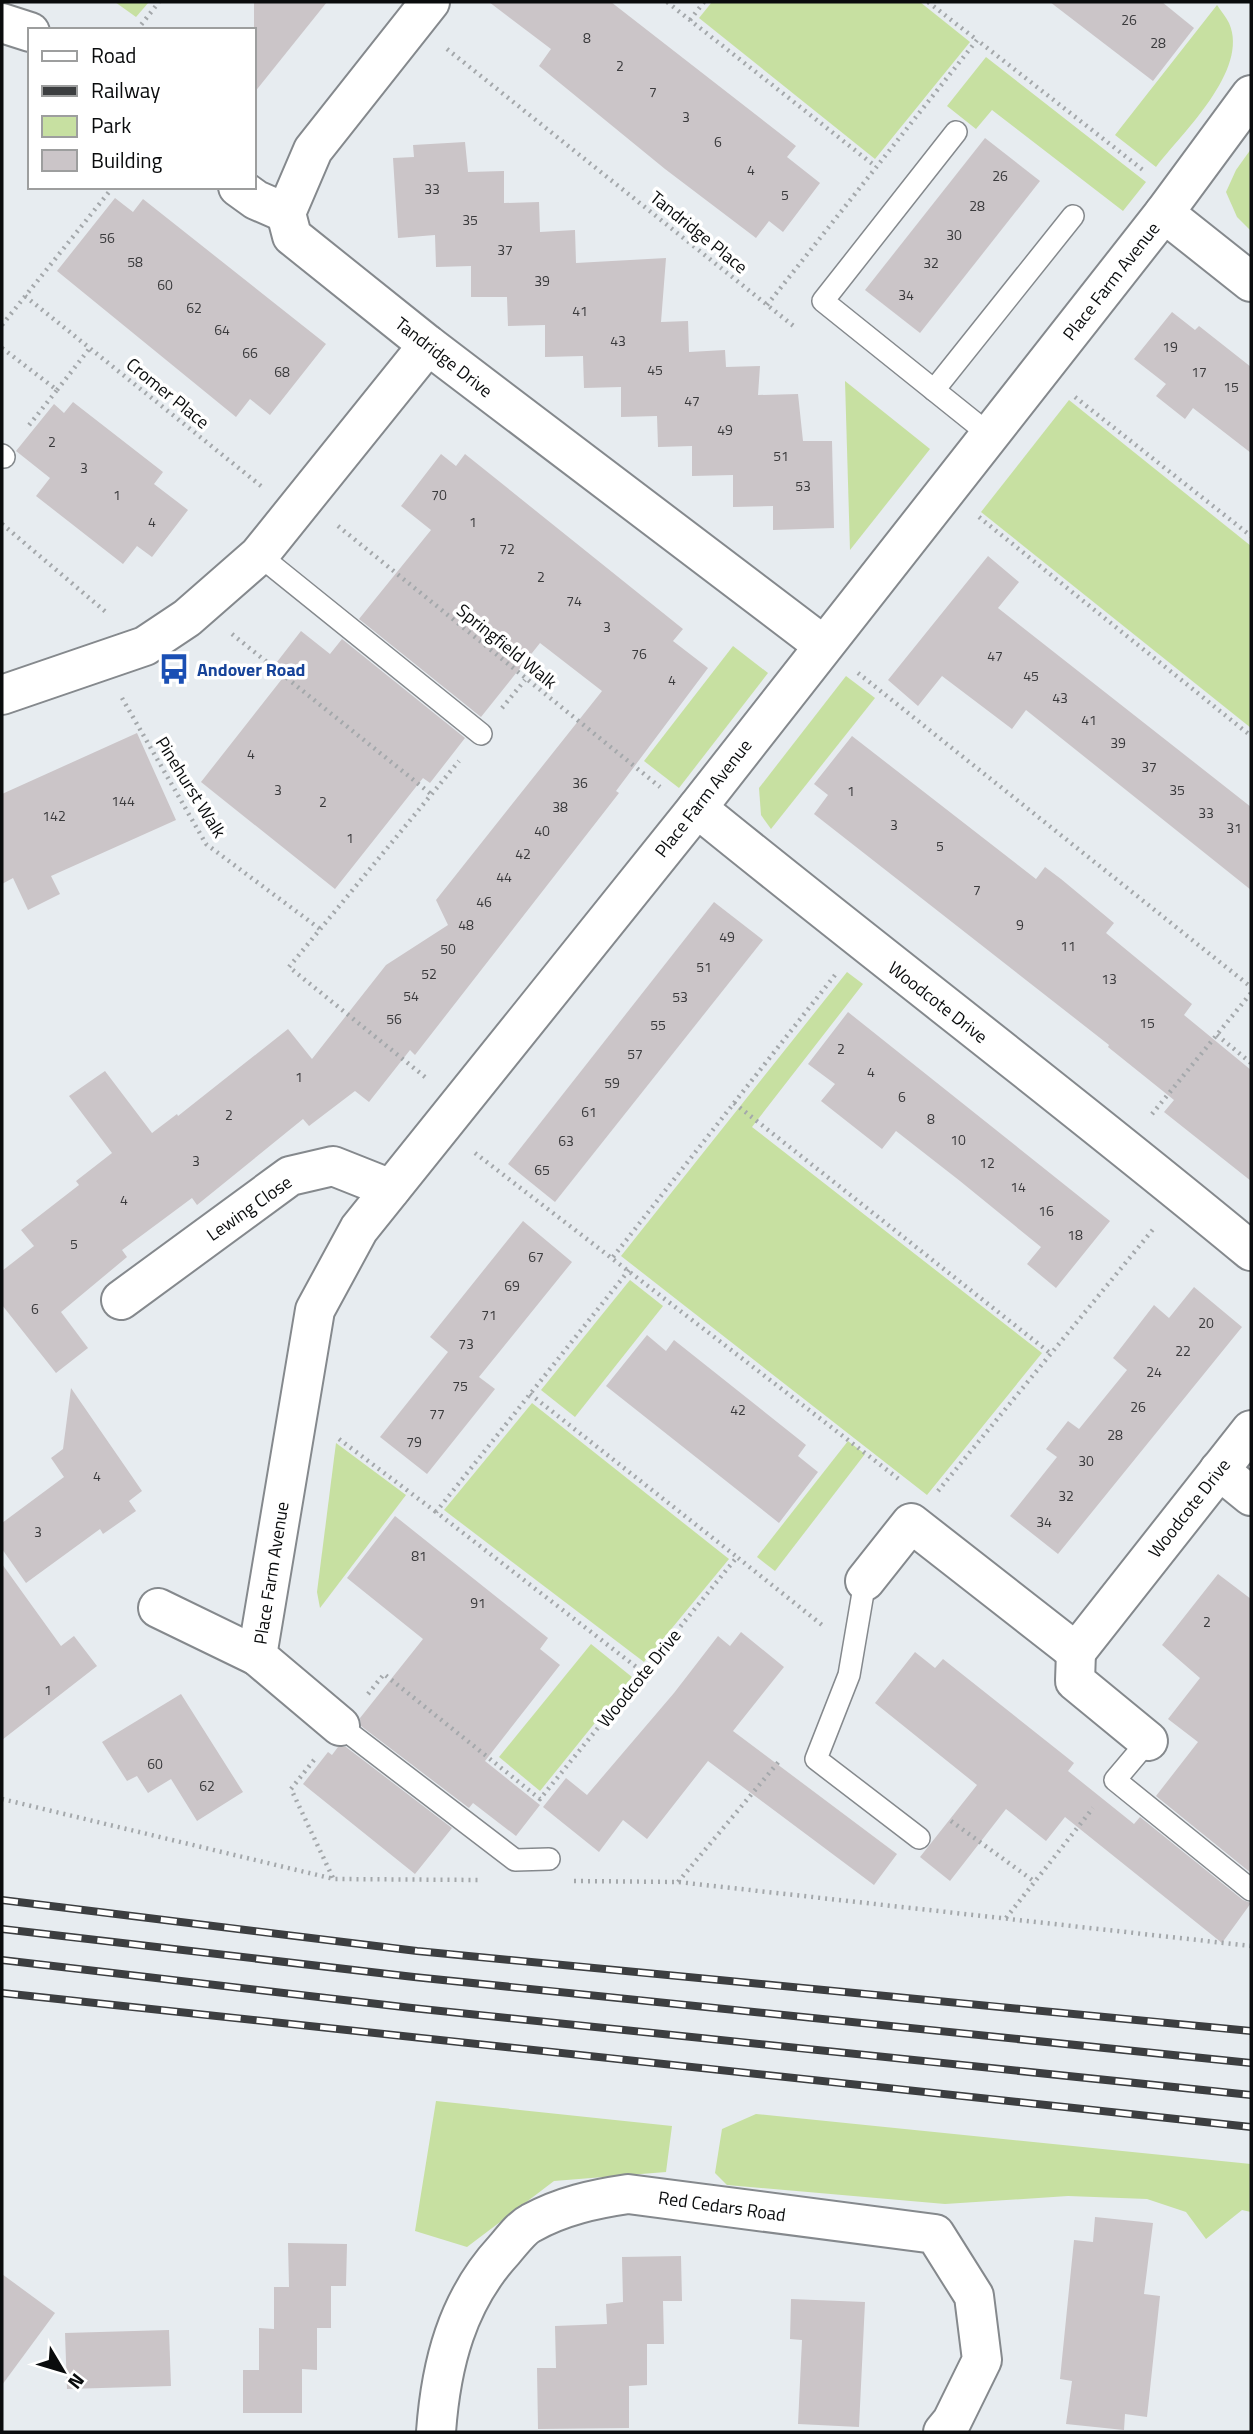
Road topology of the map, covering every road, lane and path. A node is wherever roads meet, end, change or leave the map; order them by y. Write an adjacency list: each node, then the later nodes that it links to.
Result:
1 (159, 2): 8 (path)
2 (667, 2): 6 (path)
3 (704, 2): 6 (path)
4 (928, 2): 10 (path)
5 (422, 12): 16 (street); 22 (path, Tandridge Place)
6 (690, 20): 13 (path)
7 (2, 23): 9 (street)
8 (138, 28)
9 (28, 31)
10 (977, 40)
11 (1251, 95): 17 (street)
12 (956, 132): 28 (lane)
13 (875, 166)
14 (111, 189): 20 (path)
15 (241, 189): 16 (street)
16 (286, 213): 23 (street, Tandridge Drive)
17 (1164, 213): 19 (street, Place Farm Avenue); 26 (street, Place Farm Avenue)
18 (1073, 216): 28 (lane)
19 (1251, 282)
20 (24, 296): 21 (path); 25 (path, Cromer Place)
21 (2, 325)
22 (799, 330)
23 (428, 345): 32 (street); 37 (street, Tandridge Drive)
24 (2, 348): 27 (path)
25 (90, 348): 27 (path); 32 (path, Cromer Place)
26 (1041, 371): 29 (street, Place Farm Avenue); 34 (path)
27 (57, 390): 30 (path)
28 (934, 390): 29 (lane)
29 (990, 435): 31 (street, Place Farm Avenue)
30 (3, 456)
31 (946, 490): 37 (street, Place Farm Avenue); 43 (path)
32 (299, 506): 35 (street); 40 (path, Springfield Walk)
33 (2, 524): 38 (path)
34 (1251, 536)
35 (259, 555): 36 (street); 42 (lane)
36 (199, 607): 38 (street); 44 (path)
37 (823, 645): 45 (street, Place Farm Avenue); 48 (path)
38 (145, 646): 39 (street)
39 (100, 660): 41 (street); 46 (path, Pinehurst Walk)
40 (525, 680): 42 (path); 45 (path, Springfield Walk)
41 (2, 695)
42 (481, 734): 44 (path)
43 (1251, 736)
44 (431, 794): 46 (path)
45 (695, 810): 47 (street, Woodcote Drive); 53 (street, Place Farm Avenue)
46 (320, 929): 53 (path)
47 (861, 942): 52 (path); 54 (street, Woodcote Drive)
48 (1251, 986)
49 (1251, 993): 50 (path)
50 (1217, 1035): 51 (path); 54 (path)
51 (1251, 1063)
52 (734, 1104): 58 (path); 61 (path)
53 (450, 1116): 55 (street, Place Farm Avenue); 58 (path)
54 (1125, 1147): 56 (street, Woodcote Drive)
55 (391, 1189): 60 (street, Lewing Close); 63 (street, Place Farm Avenue)
56 (1182, 1194): 57 (street, Woodcote Drive); 61 (path)
57 (1251, 1251)
58 (613, 1258): 59 (path)
59 (629, 1270): 62 (path); 68 (path)
60 (121, 1300)
61 (1050, 1353): 68 (path)
62 (530, 1394): 67 (path); 69 (path)
63 (298, 1407): 67 (path); 74 (street, Place Farm Avenue)
64 (1251, 1430): 65 (street, Woodcote Drive)
65 (1219, 1470): 66 (street); 73 (street, Woodcote Drive)
66 (1251, 1496)
67 (436, 1512): 75 (path)
68 (920, 1513): 70 (street); 73 (street)
69 (737, 1557): 72 (path); 75 (path, Woodcote Drive)
70 (864, 1581): 72 (lane)
71 (158, 1608): 74 (street)
72 (853, 1649): 77 (lane)
73 (1076, 1652): 78 (street)
74 (257, 1656): 76 (street, Place Farm Avenue)
75 (644, 1673): 76 (path, Woodcote Drive)
76 (340, 1726): 82 (lane); 83 (path)
77 (827, 1732): 81 (lane); 86 (path)
78 (1148, 1741): 79 (lane)
79 (1115, 1780): 87 (path); 88 (lane)
80 (2, 1800): 83 (path)
81 (919, 1838): 87 (path)
82 (549, 1859)
83 (334, 1879): 84 (path)
84 (485, 1880)
85 (568, 1881): 86 (path)
86 (678, 1882): 89 (path)
87 (1035, 1882): 89 (path)
88 (1251, 1890)
89 (1006, 1918): 90 (path)
90 (1251, 1946)
91 (955, 2429): 92 (street, Red Cedars Road)
92 (436, 2432)

